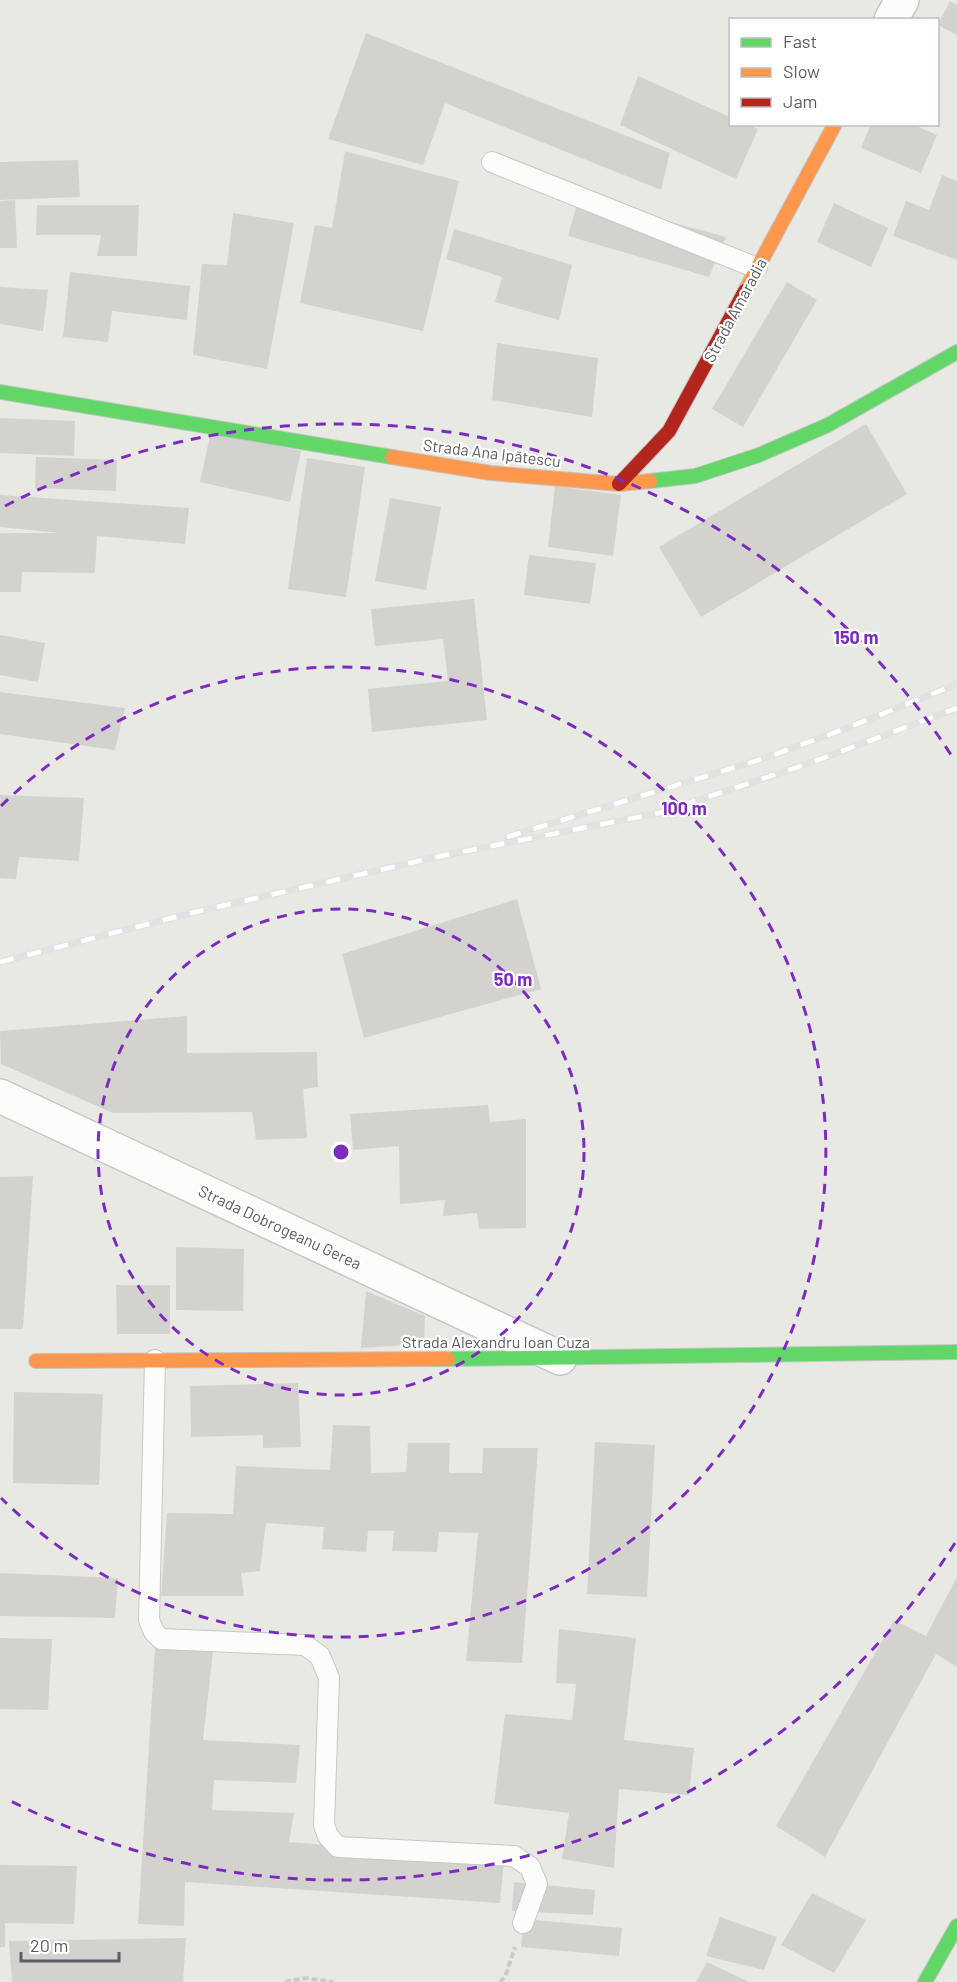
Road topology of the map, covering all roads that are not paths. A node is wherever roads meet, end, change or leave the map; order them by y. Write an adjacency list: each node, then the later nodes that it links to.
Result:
1 (902, 0): 2 (street)
2 (892, 18)
3 (834, 126): 5 (street, Strada Amaradia)
4 (492, 162): 5 (lane)
5 (758, 268): 8 (street, Strada Amaradia)
6 (957, 352): 8 (street, Strada Ana Ipătescu)
7 (0, 392): 8 (street, Strada Ana Ipătescu)
8 (619, 484)
9 (0, 1096): 11 (street, Strada Dobrogeanu Gerea)
10 (957, 1352): 11 (street, Strada Alexandru Ioan Cuza)
11 (560, 1358): 12 (street, Strada Alexandru Ioan Cuza)
12 (154, 1360): 13 (street, Strada Alexandru Ioan Cuza); 14 (lane)
13 (36, 1361)
14 (523, 1923)
15 (957, 1926): 16 (street)
16 (925, 1982)

